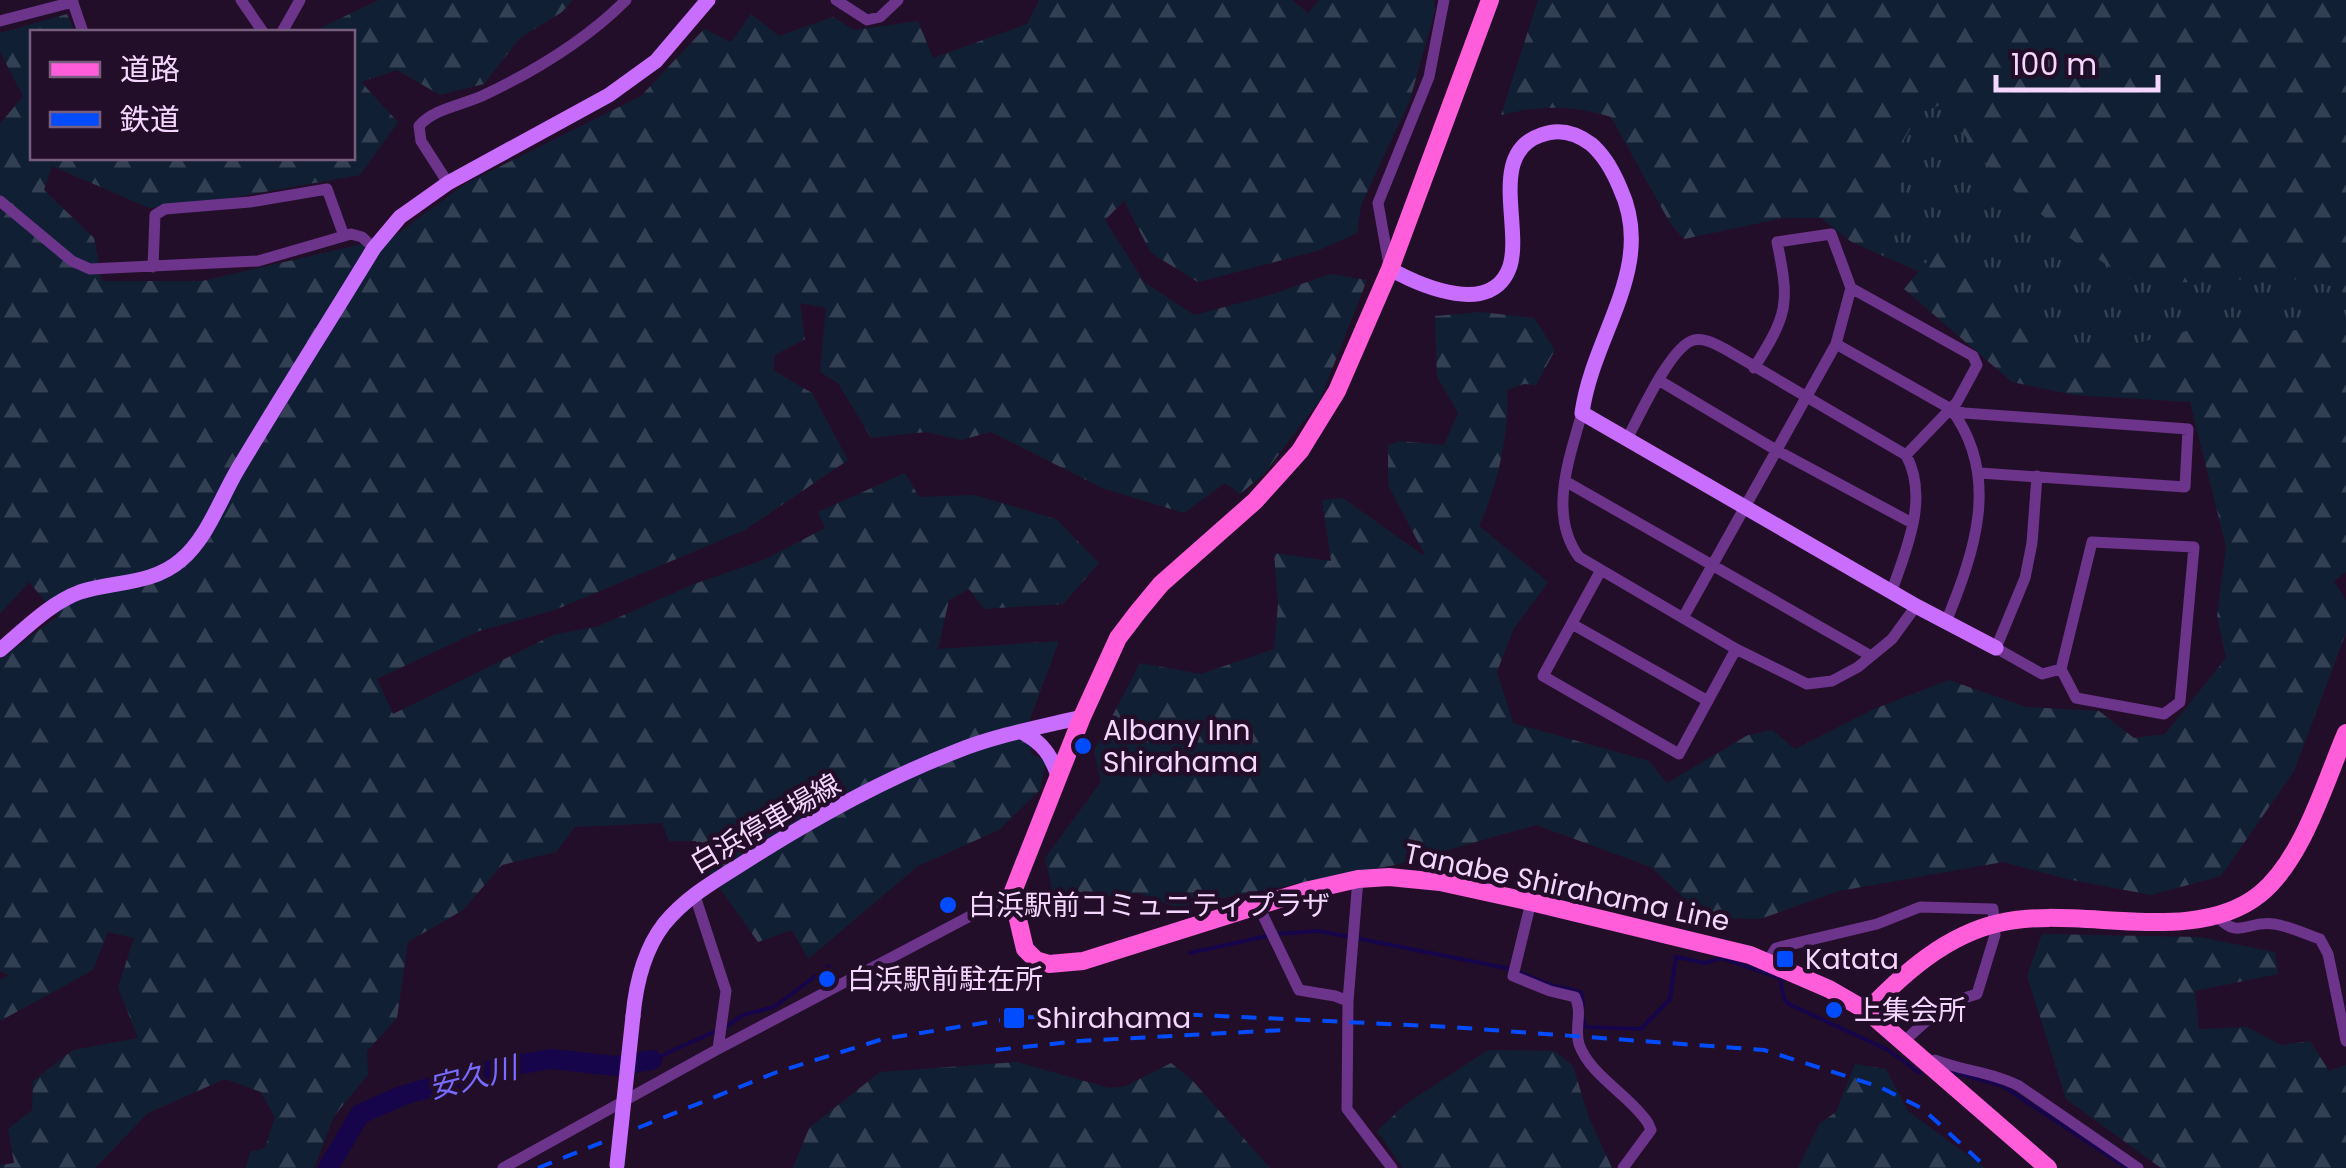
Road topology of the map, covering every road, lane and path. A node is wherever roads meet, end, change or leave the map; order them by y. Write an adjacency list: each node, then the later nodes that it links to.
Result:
1 (240, 0): 12 (street)
2 (300, 0): 13 (street)
3 (626, 0): 14 (street)
4 (708, 0): 14 (street)
5 (836, 0): 6 (street)
6 (898, 0)
7 (1444, 0): 19 (street)
8 (1490, 0): 19 (main road)
9 (73, 1): 10 (street); 11 (street)
10 (0, 21)
11 (83, 30)
12 (262, 30)
13 (283, 30)
14 (448, 183): 17 (street)
15 (0, 200): 18 (street)
16 (344, 236): 17 (street); 18 (street); 18 (street)
17 (374, 248): 44 (street)
18 (153, 266)
19 (1390, 269): 26 (street); 48 (main road)
20 (1851, 288): 21 (street); 22 (street); 25 (street)
21 (1836, 344): 24 (street); 25 (street)
22 (1754, 368): 23 (street); 24 (street)
23 (1660, 381): 27 (street); 28 (street)
24 (1806, 397): 28 (street); 29 (street)
25 (1951, 409): 29 (street); 30 (street); 31 (street)
26 (1582, 413): 27 (street); 32 (street)
27 (1626, 439): 33 (street)
28 (1776, 450): 33 (street); 34 (street)
29 (1906, 455): 34 (street)
30 (1980, 473): 31 (street); 40 (street)
31 (2037, 476): 42 (street)
32 (1566, 480): 35 (street); 36 (street)
33 (1744, 506): 35 (street); 37 (street)
34 (1912, 523): 37 (street)
35 (1712, 564): 39 (street); 45 (street)
36 (1601, 570): 39 (street); 41 (street)
37 (1892, 590): 38 (street)
38 (1916, 606): 40 (street); 45 (street)
39 (1684, 616): 43 (street)
40 (1946, 622): 42 (street)
41 (1572, 624): 47 (street); 47 (street)
42 (1996, 648): 46 (street)
43 (1736, 649): 45 (street); 47 (street)
44 (0, 650)
45 (1871, 656)
46 (2060, 669): 46 (street)
47 (1708, 701)
48 (1082, 718): 49 (street, 白浜停車場線); 51 (main road)
49 (1022, 732): 51 (street); 53 (street, 白浜停車場線)
50 (2346, 733): 57 (main road)
51 (1059, 778): 54 (main road)
52 (1358, 880): 55 (main road, Tanabe Shirahama Line); 56 (main road, Tanabe Shirahama Line); 60 (street)
53 (694, 893): 64 (street); 66 (street, 白浜停車場線, bridge)
54 (1012, 894): 56 (main road, Tanabe Shirahama Line); 64 (street)
55 (1530, 902): 59 (main road, Tanabe Shirahama Line); 69 (street)
56 (1258, 905): 60 (street)
57 (2216, 915): 58 (main road); 62 (street)
58 (1996, 923): 59 (street); 61 (main road); 63 (street)
59 (1768, 961): 61 (main road, Tanabe Shirahama Line)
60 (1348, 1001): 68 (street)
61 (1867, 1011): 63 (main road, Tanabe Shirahama Line)
62 (2346, 1041)
63 (1902, 1043): 65 (main road, Tanabe Shirahama Line)
64 (718, 1049): 67 (street)
65 (1927, 1064): 70 (main road, Tanabe Shirahama Line); 71 (street)
66 (617, 1166)
67 (503, 1168)
68 (1392, 1168)
69 (1623, 1168)
70 (2048, 1168)
71 (2138, 1168)

